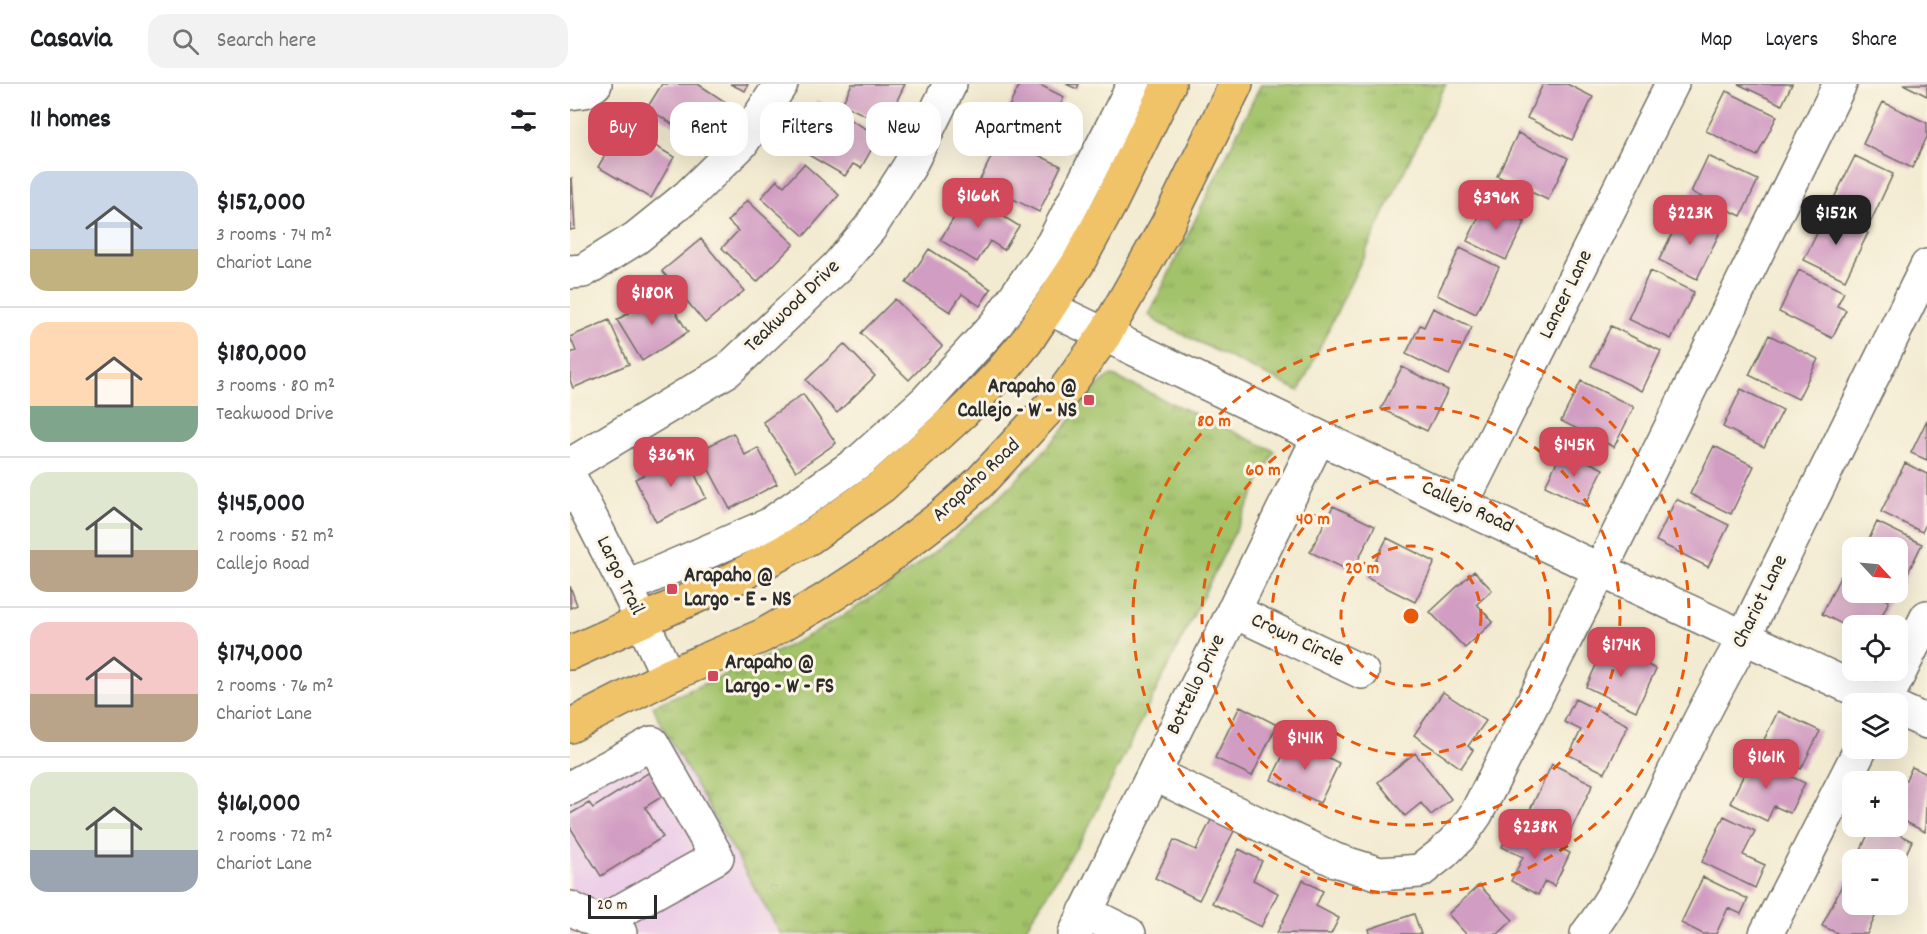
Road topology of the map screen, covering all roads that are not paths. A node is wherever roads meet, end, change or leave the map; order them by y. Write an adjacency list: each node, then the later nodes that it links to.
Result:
1 (595, 84): 9 (street)
2 (781, 84): 11 (street)
3 (950, 84): 15 (street, Teakwood Drive)
4 (1134, 84): 19 (street)
5 (1169, 84): 12 (main road)
6 (1236, 84): 13 (main road, Arapaho Road)
7 (1672, 84): 17 (street, Lancer Lane)
8 (1840, 84): 18 (street)
9 (570, 93)
10 (1927, 266): 23 (street, Chariot Lane)
11 (570, 272)
12 (1049, 308): 13 (street, Callejo Road); 22 (main road)
13 (1104, 336): 14 (street, Callejo Road); 26 (main road, Arapaho Road)
14 (1319, 437): 17 (street, Callejo Road); 20 (street, Bottello Drive)
15 (570, 465)
16 (570, 477): 19 (street, Largo Trail)
17 (1461, 505): 18 (street, Callejo Road)
18 (1601, 569): 23 (street, Callejo Road); 33 (street)
19 (626, 587): 22 (street, Largo Trail)
20 (1233, 611): 25 (street, Crown Circle); 33 (street, Bottello Drive)
21 (1927, 617): 28 (street)
22 (641, 621): 24 (main road); 26 (street, Largo Trail)
23 (1744, 638): 27 (street, Callejo Road); 39 (street, Chariot Lane)
24 (570, 653)
25 (1362, 672)
26 (668, 676): 31 (main road, Arapaho Road)
27 (1862, 693)
28 (1893, 693)
29 (1908, 714): 30 (street, Callejo Road)
30 (1927, 722)
31 (570, 726)
32 (1855, 759): 40 (street)
33 (1154, 774): 36 (street, Bottello Drive)
34 (570, 788): 37 (street)
35 (570, 908): 37 (street)
36 (1080, 923): 38 (street)
37 (610, 928)
38 (1129, 934)
39 (1587, 934)
40 (1767, 934)

